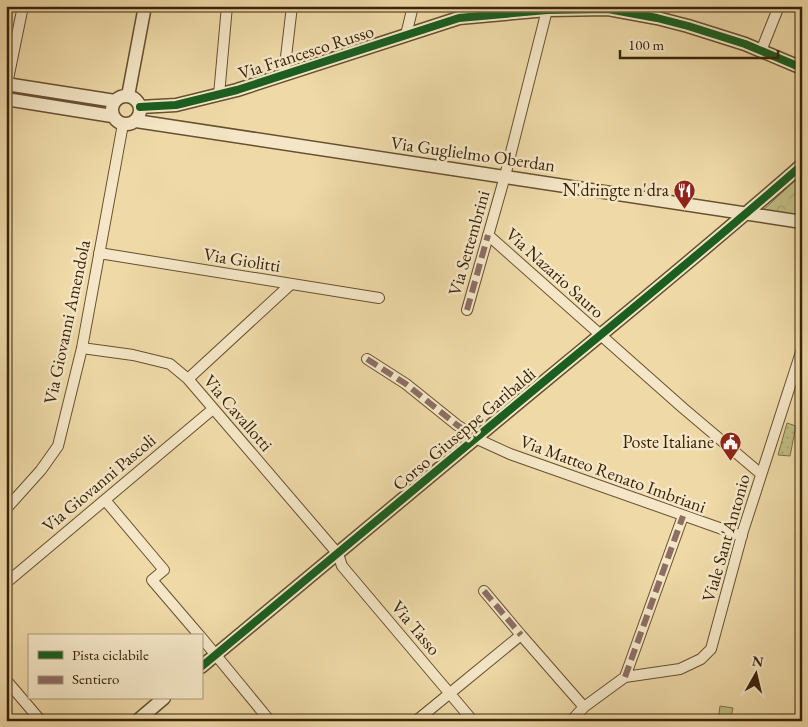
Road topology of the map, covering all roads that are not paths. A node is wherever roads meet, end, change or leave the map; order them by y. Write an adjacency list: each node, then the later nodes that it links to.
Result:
1 (23, 6): 12 (street)
2 (145, 6): 14 (street)
3 (227, 6): 13 (street)
4 (292, 6): 11 (street)
5 (413, 6): 8 (street)
6 (778, 6): 9 (street)
7 (547, 8): 8 (street, Via Francesco Russo); 9 (street, Via Francesco Russo); 24 (street, Via Settembrini)
8 (406, 35): 11 (street, Via Francesco Russo)
9 (762, 51): 10 (street, Via Francesco Russo)
10 (802, 68)
11 (284, 74): 13 (street, Via Francesco Russo)
12 (7, 84): 16 (street)
13 (219, 95): 17 (street, Via Francesco Russo)
14 (128, 96): 16 (street); 18 (street)
15 (6, 99): 19 (street)
16 (115, 101): 19 (street)
17 (176, 105): 18 (street, Via Francesco Russo); 22 (street)
18 (140, 107): 20 (street)
19 (112, 116): 21 (street)
20 (136, 121): 21 (street); 22 (street, Via Guglielmo Oberdan)
21 (123, 124): 28 (street, Via Giovanni Amendola)
22 (178, 128): 24 (street, Via Guglielmo Oberdan)
23 (802, 165): 25 (street, Corso Giuseppe Garibaldi)
24 (505, 176): 25 (street, Via Guglielmo Oberdan); 27 (street, Via Settembrini)
25 (747, 214): 26 (street, Via Guglielmo Oberdan); 32 (street, Corso Giuseppe Garibaldi)
26 (802, 222)
27 (488, 235): 31 (street, Via Settembrini); 32 (street, Via Nazario Sauro)
28 (99, 253): 29 (street, Via Giolitti); 33 (street, Via Giovanni Amendola)
29 (291, 284): 30 (street, Via Giolitti); 37 (street)
30 (379, 298)
31 (467, 310)
32 (601, 336): 39 (street, Corso Giuseppe Garibaldi); 40 (street, Via Nazario Sauro)
33 (82, 348): 37 (street, Via Cavallotti); 42 (street, Via Giovanni Amendola)
34 (802, 349): 36 (street, Viale Sant'Antonio)
35 (367, 359): 39 (street, Corso Giuseppe Garibaldi)
36 (800, 362): 40 (street, Viale Sant'Antonio)
37 (188, 378): 38 (street, Via Cavallotti)
38 (213, 409): 41 (street, Via Giovanni Pascoli); 45 (street, Via Cavallotti)
39 (476, 438): 43 (street, Via Matteo Renato Imbriani); 45 (street, Corso Giuseppe Garibaldi)
40 (761, 474): 44 (street, Viale Sant'Antonio)
41 (105, 500): 46 (street, Via Giovanni Pascoli); 48 (street)
42 (6, 509)
43 (683, 516): 44 (street, Via Matteo Renato Imbriani); 53 (street)
44 (742, 536): 53 (street, Viale Sant'Antonio)
45 (338, 554): 51 (street, Corso Giuseppe Garibaldi); 55 (street, Via Tasso)
46 (6, 583)
47 (484, 591): 49 (street)
48 (199, 634)
49 (522, 635): 55 (street); 57 (street)
50 (202, 637): 51 (street)
51 (216, 654): 52 (street, Corso Giuseppe Garibaldi); 60 (street)
52 (202, 666)
53 (625, 677): 57 (street, Viale Sant'Antonio)
54 (6, 680): 58 (street)
55 (450, 692): 61 (street); 62 (street, Via Tasso)
56 (162, 700): 59 (street)
57 (584, 707): 63 (street, Viale Sant'Antonio); 64 (street)
58 (41, 721)
59 (137, 721)
60 (270, 721)
61 (416, 721)
62 (473, 721)
63 (572, 721)
64 (579, 721)

